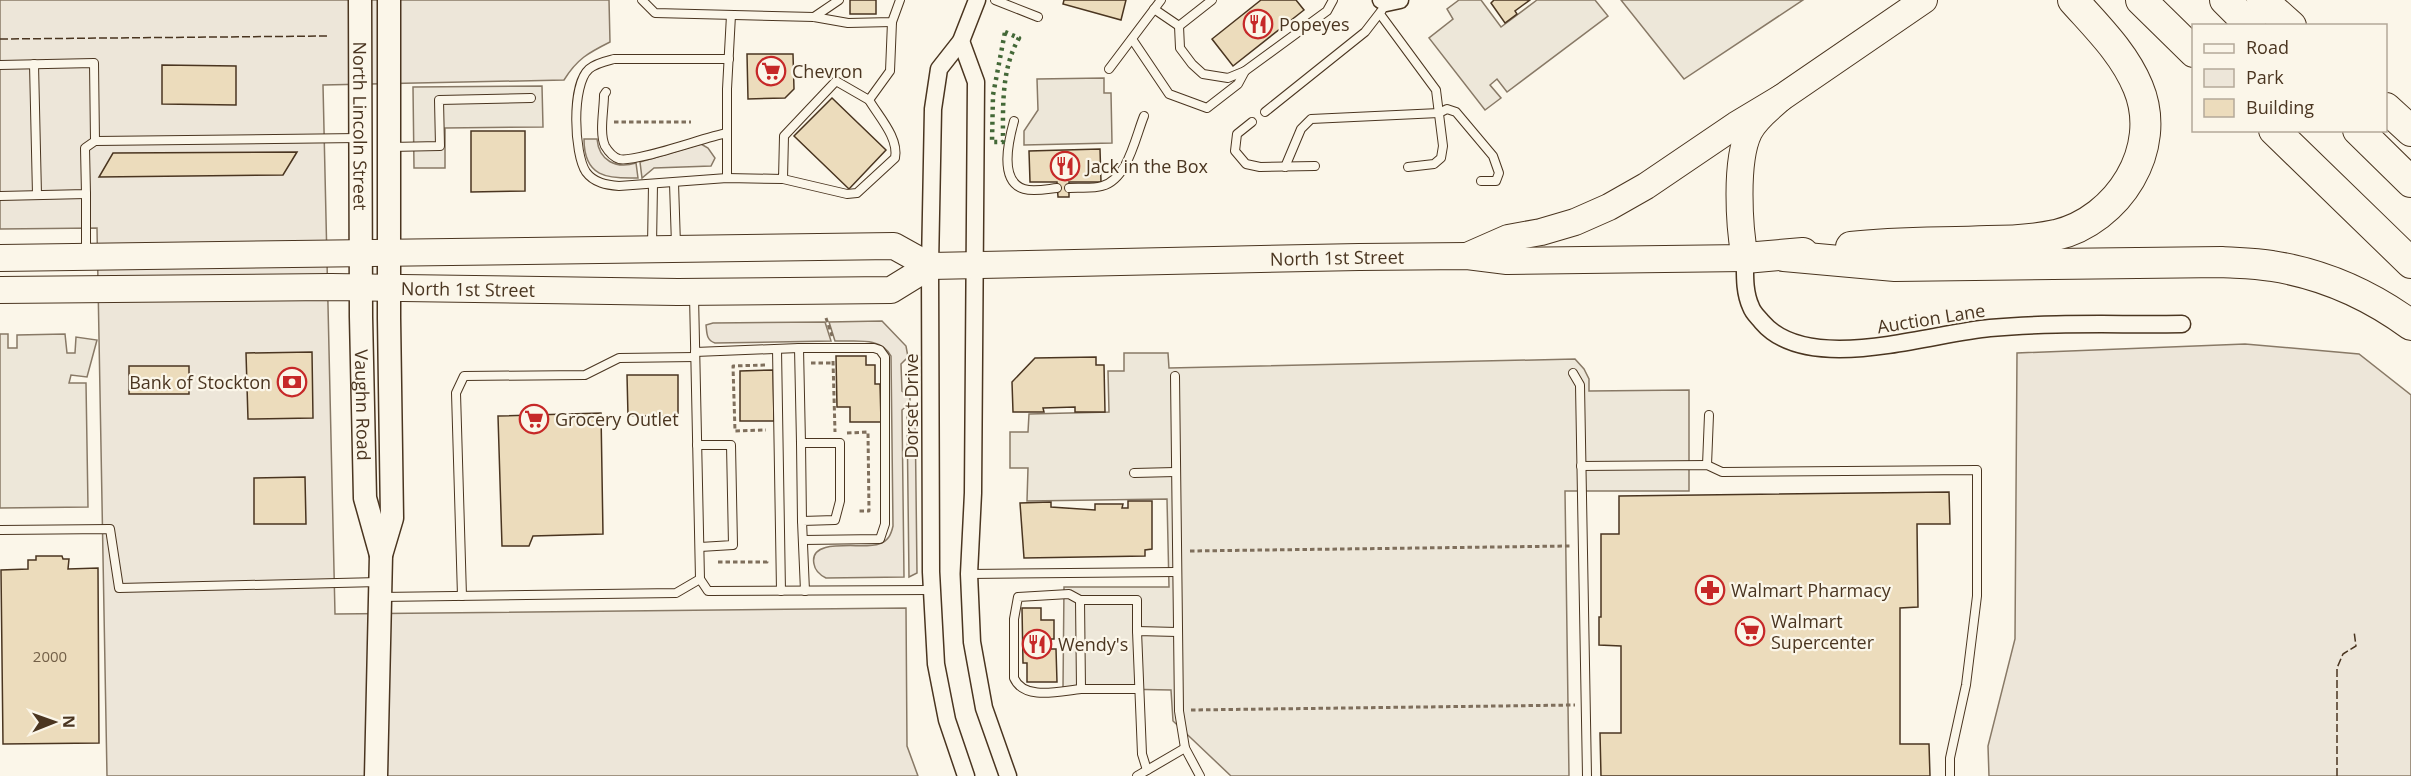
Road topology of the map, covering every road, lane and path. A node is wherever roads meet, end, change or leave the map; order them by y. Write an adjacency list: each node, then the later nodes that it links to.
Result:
1 (360, 0): 49 (street, North Lincoln Street)
2 (389, 0): 51 (street, North Lincoln Street)
3 (642, 0): 18 (lane)
4 (839, 0): 19 (lane)
5 (898, 0): 21 (lane)
6 (977, 0): 26 (street, Dorset Drive)
7 (995, 0): 20 (lane)
8 (1161, 0): 17 (lane)
9 (1212, 0): 24 (lane)
10 (1333, 0): 32 (lane)
11 (1924, 0): 35 (main road)
12 (2073, 0): 70 (highway)
13 (2140, 0): 27 (highway)
14 (2225, 0): 22 (highway)
15 (2262, 0): 23 (highway)
16 (1387, 4): 38 (lane); 39 (lane)
17 (1154, 9): 24 (lane); 25 (lane)
18 (731, 15): 19 (lane); 28 (lane)
19 (814, 17): 21 (lane)
20 (1038, 17)
21 (892, 22): 36 (lane)
22 (2249, 24)
23 (2288, 24)
24 (1179, 26): 32 (lane)
25 (1132, 39): 31 (lane); 32 (lane)
26 (961, 41): 75 (street); 76 (street, Dorset Drive)
27 (2192, 51)
28 (729, 59): 47 (lane); 60 (lane)
29 (34, 64): 30 (lane); 50 (lane); 64 (lane)
30 (0, 65)
31 (1109, 69)
32 (1245, 71)
33 (606, 92): 48 (lane)
34 (531, 98): 51 (lane)
35 (1781, 98): 69 (main road); 73 (main road)
36 (869, 100): 56 (lane); 56 (lane)
37 (2387, 110): 44 (highway)
38 (1265, 112)
39 (1439, 113): 53 (lane); 54 (lane); 57 (lane)
40 (1144, 116): 62 (lane)
41 (1014, 121): 61 (lane)
42 (691, 122): 48 (path)
43 (1252, 122): 53 (lane)
44 (2411, 131)
45 (2276, 132): 74 (highway)
46 (2360, 132): 58 (highway)
47 (727, 133): 48 (lane); 55 (lane)
48 (603, 137)
49 (362, 138): 50 (lane); 67 (street, North Lincoln Street)
50 (95, 141): 63 (lane)
51 (390, 147): 68 (street, North Lincoln Street)
52 (1315, 166): 53 (lane)
53 (1285, 167)
54 (1408, 167)
55 (727, 178): 56 (lane); 59 (lane)
56 (783, 179)
57 (1481, 181)
58 (2411, 182)
59 (674, 183): 60 (lane); 66 (lane)
60 (653, 184): 66 (lane)
61 (1057, 188)
62 (1069, 188)
63 (86, 194): 64 (lane); 71 (lane)
64 (37, 195): 65 (lane)
65 (0, 196)
66 (664, 249): 68 (main road, North 1st Street); 76 (main road, North 1st Street)
67 (362, 253): 68 (main road, North 1st Street); 71 (main road, North 1st Street); 77 (street, Vaughn Road)
68 (389, 253): 78 (street, Vaughn Road)
69 (1467, 256): 73 (main road, North 1st Street); 75 (main road, North 1st Street)
70 (1784, 256): 73 (highway); 83 (highway)
71 (86, 257): 72 (main road, North 1st Street)
72 (0, 258)
73 (1745, 258): 82 (street, Auction Lane)
74 (2411, 263)
75 (974, 264): 76 (main road, North 1st Street); 114 (street)
76 (930, 266): 80 (main road, North 1st Street); 117 (street, Dorset Drive)
77 (362, 287): 78 (main road, North 1st Street); 79 (main road, North 1st Street); 111 (street, Vaughn Road)
78 (389, 287): 80 (main road, North 1st Street); 111 (street, Vaughn Road)
79 (0, 290)
80 (694, 292): 87 (lane)
81 (826, 318): 85 (path)
82 (2182, 324)
83 (2411, 325)
84 (799, 348): 85 (lane); 86 (lane); 89 (lane)
85 (833, 348): 88 (path); 106 (lane)
86 (777, 349): 87 (lane); 90 (lane)
87 (695, 354): 98 (lane); 120 (lane)
88 (833, 363): 89 (path); 94 (path)
89 (800, 364): 97 (lane)
90 (777, 365): 96 (path); 118 (lane)
91 (1573, 373): 100 (lane)
92 (1175, 376): 101 (lane)
93 (1709, 415): 99 (lane)
94 (835, 433)
95 (846, 433): 103 (path)
96 (766, 441)
97 (801, 443): 104 (lane); 104 (lane)
98 (697, 446): 108 (lane); 108 (lane)
99 (1707, 465): 100 (lane); 136 (lane)
100 (1581, 466): 107 (lane)
101 (1175, 472): 102 (lane); 113 (lane)
102 (1134, 473)
103 (858, 511)
104 (802, 521): 106 (lane)
105 (0, 530): 116 (lane)
106 (803, 540): 119 (lane)
107 (1582, 546): 110 (path); 126 (lane)
108 (699, 548): 115 (lane)
109 (767, 551): 112 (path)
110 (1188, 551)
111 (381, 555): 116 (street, Vaughn Road)
112 (717, 562)
113 (1176, 572): 114 (lane); 123 (lane)
114 (969, 574): 132 (street)
115 (700, 579): 118 (lane); 120 (lane)
116 (380, 590): 120 (lane); 130 (street, Vaughn Road)
117 (931, 590): 119 (lane); 131 (street, Dorset Drive)
118 (781, 591): 119 (lane)
119 (804, 591)
120 (462, 596)
121 (1080, 600): 122 (lane); 124 (lane); 124 (lane)
122 (1137, 632): 123 (lane); 125 (lane)
123 (1177, 632): 128 (lane)
124 (1081, 689): 125 (lane)
125 (1139, 689): 129 (lane)
126 (1586, 705): 127 (path); 135 (lane)
127 (1190, 710)
128 (1185, 748): 129 (lane); 134 (lane)
129 (1147, 770): 133 (lane)
130 (376, 776)
131 (966, 776)
132 (1008, 776)
133 (1137, 776)
134 (1200, 776)
135 (1587, 776)
136 (1950, 776)

